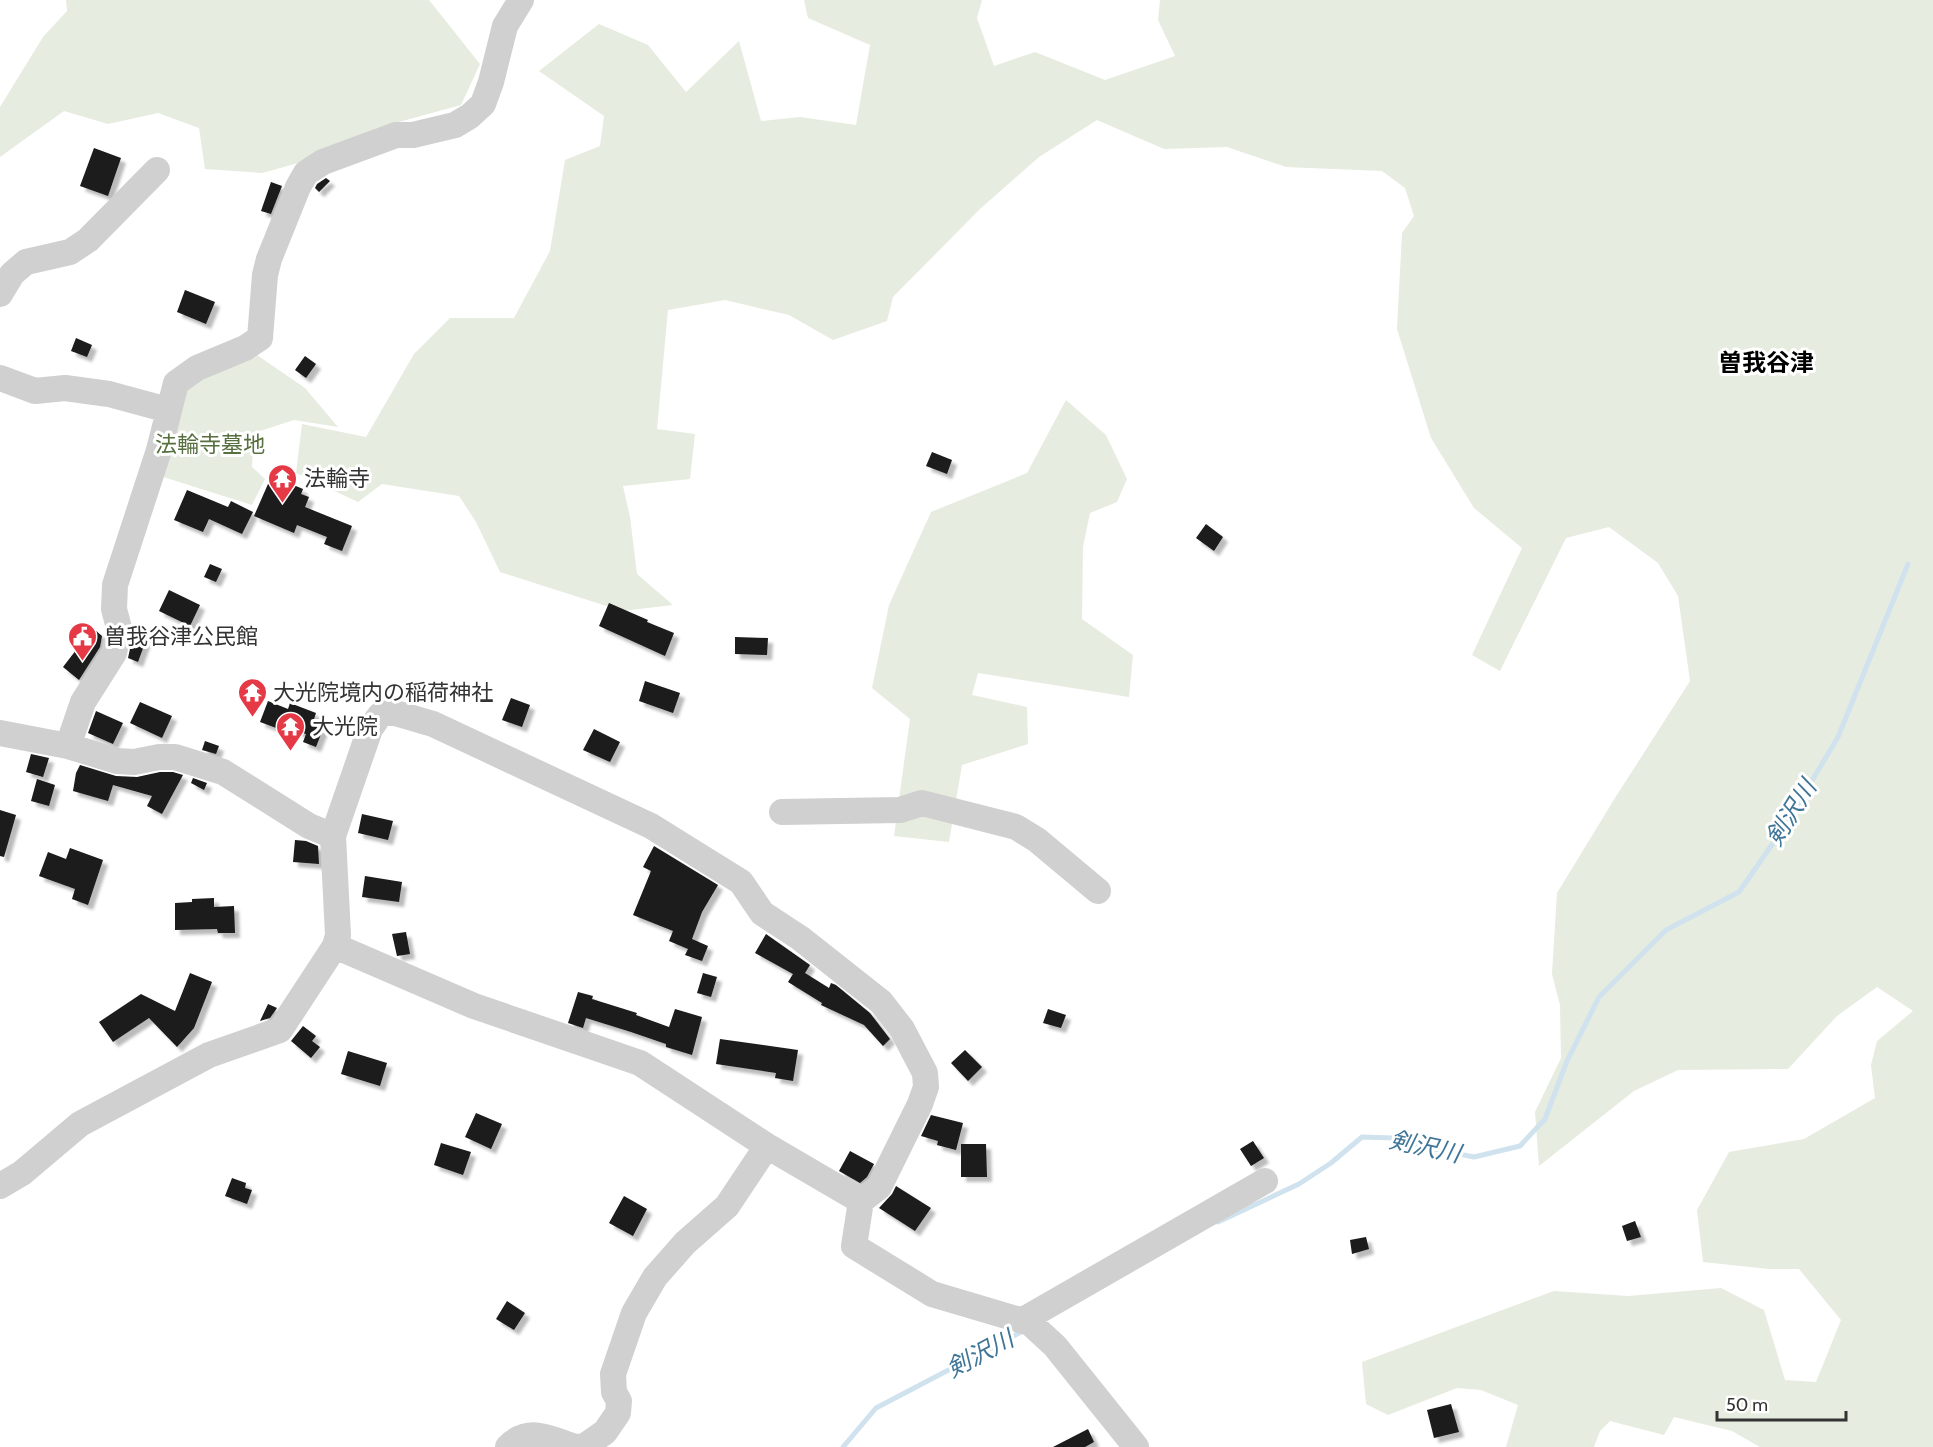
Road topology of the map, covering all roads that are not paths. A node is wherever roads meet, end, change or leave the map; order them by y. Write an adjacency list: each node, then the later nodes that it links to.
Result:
1 (520, 0): 5 (street)
2 (157, 170): 3 (street)
3 (0, 294)
4 (0, 378): 5 (street)
5 (168, 410): 7 (street)
6 (0, 733): 7 (street)
7 (68, 746): 9 (street)
8 (782, 812): 10 (street)
9 (333, 836): 11 (street); 15 (street)
10 (1098, 891)
11 (335, 946): 12 (street); 14 (street)
12 (767, 1146): 15 (street); 18 (street)
13 (1265, 1181): 16 (street)
14 (0, 1186)
15 (861, 1201): 16 (street)
16 (1031, 1324): 19 (street)
17 (508, 1447): 18 (street)
18 (575, 1447)
19 (1136, 1447)

